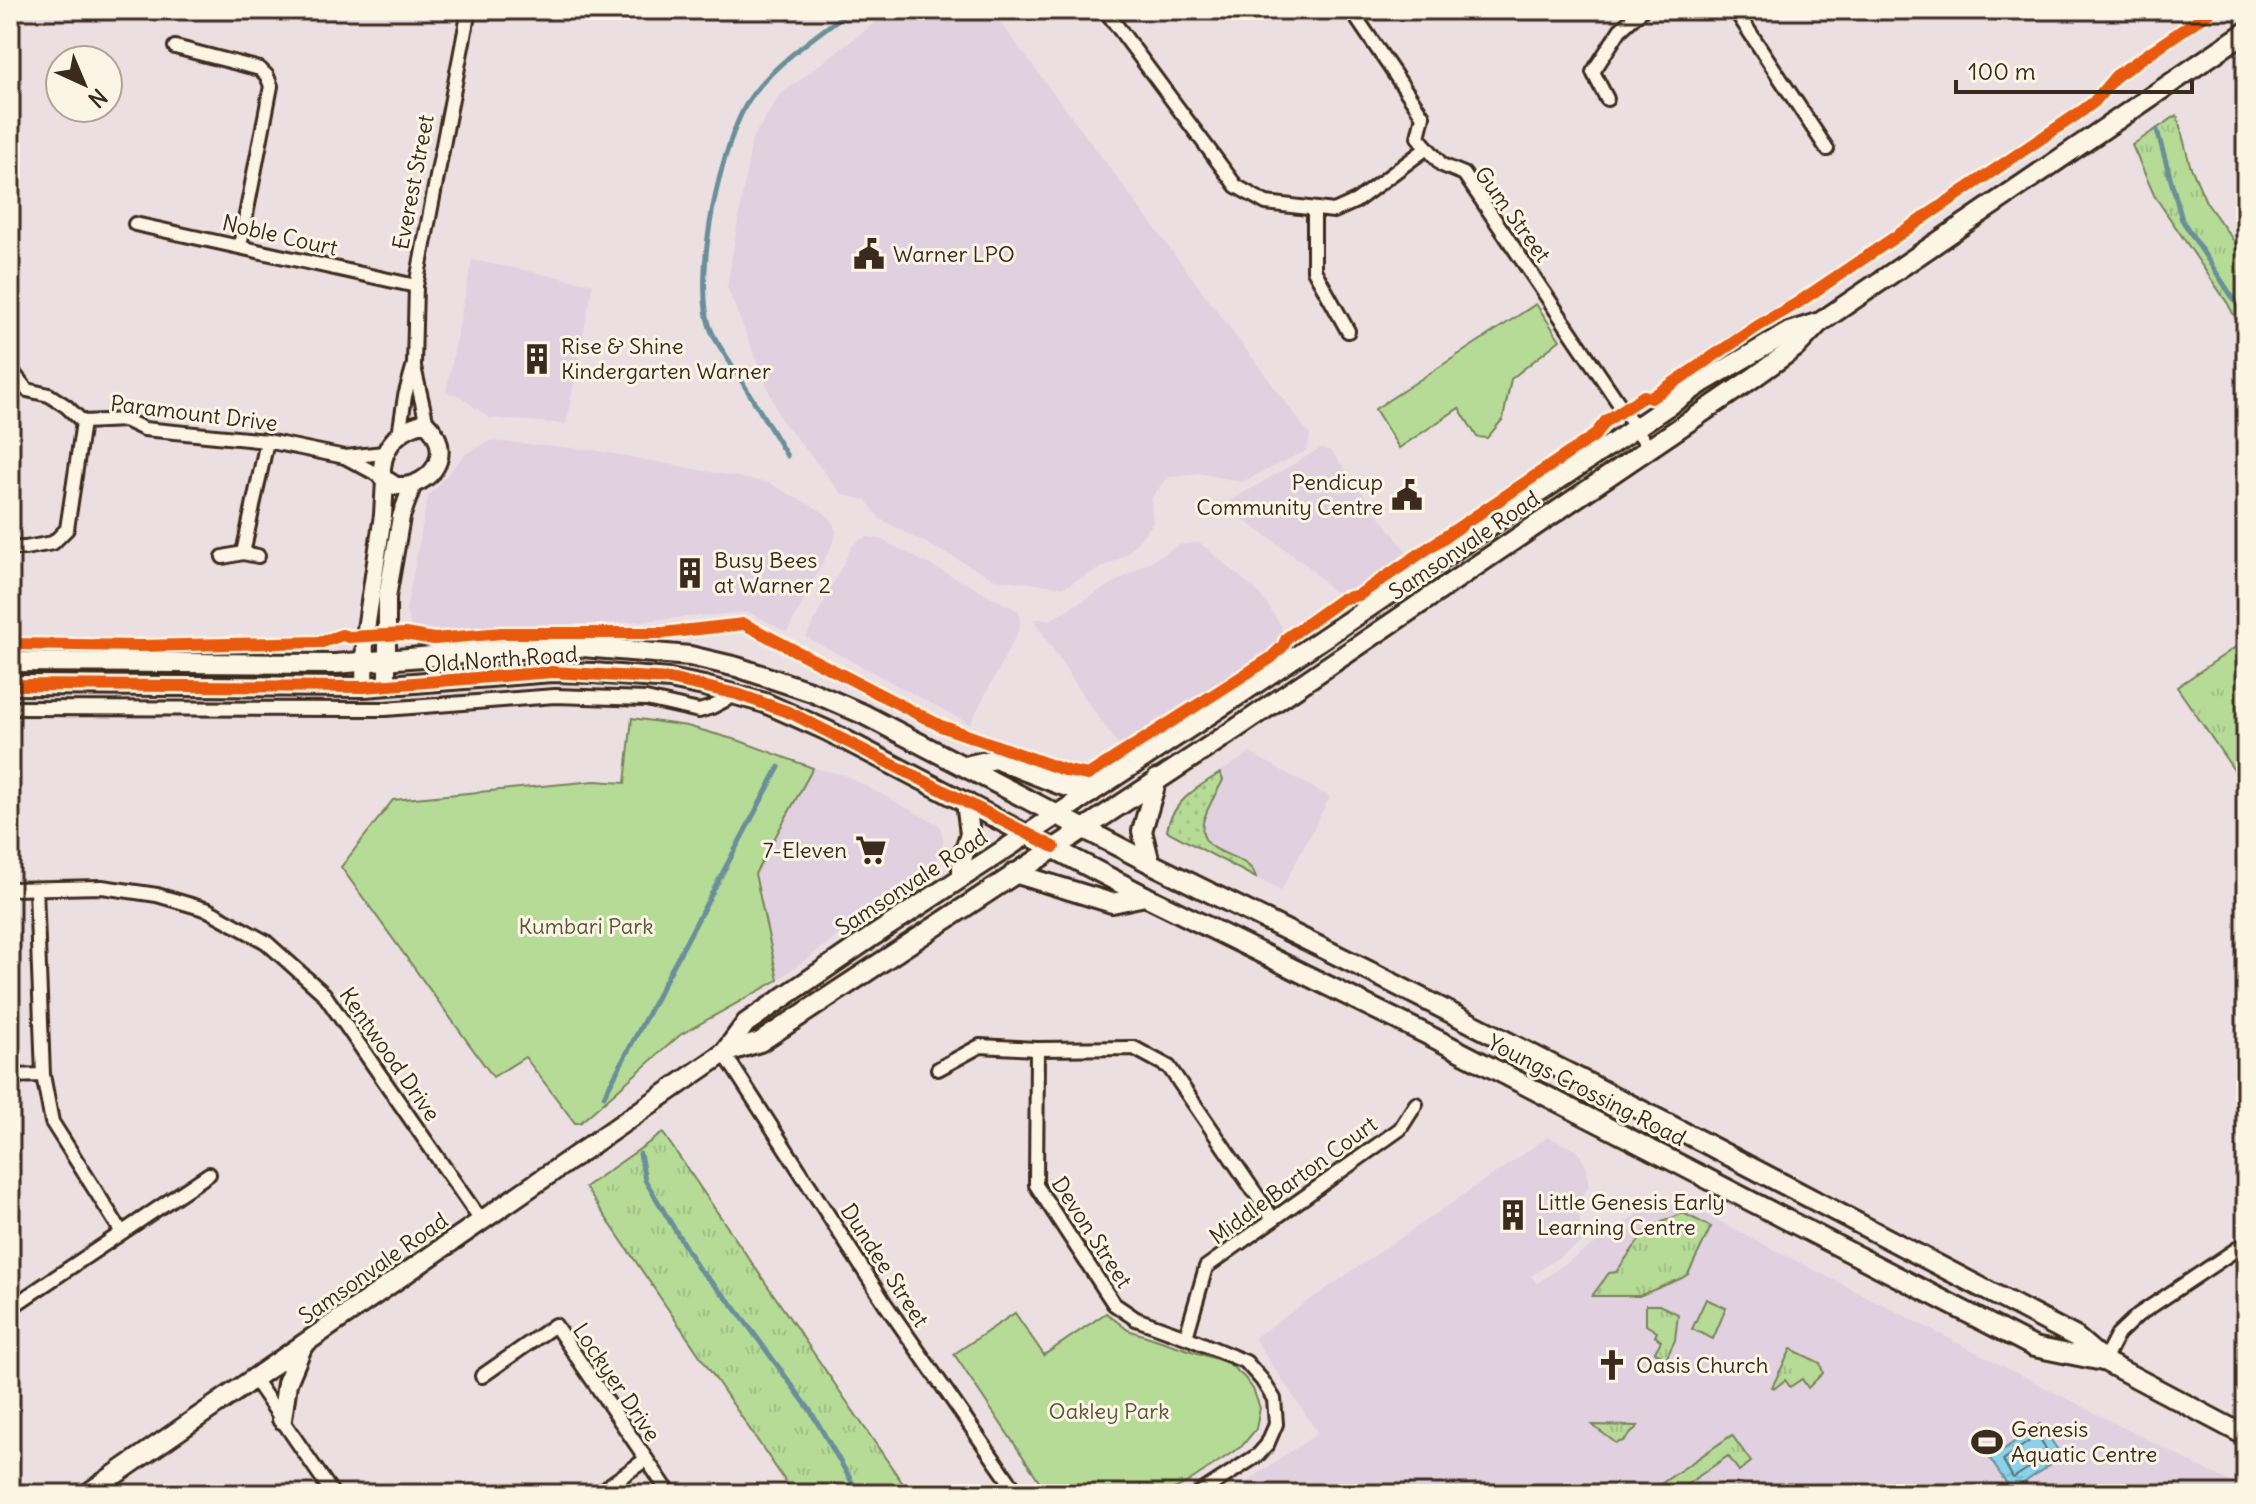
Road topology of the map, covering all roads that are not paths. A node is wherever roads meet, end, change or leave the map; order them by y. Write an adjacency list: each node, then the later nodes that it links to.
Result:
1 (469, 10): 14 (street, Everest Street)
2 (1105, 10): 11 (street)
3 (1351, 10): 9 (street)
4 (1642, 10): 8 (street)
5 (1735, 10): 10 (street)
6 (2246, 32): 15 (main road, Samsonvale Road)
7 (175, 47): 13 (street)
8 (1607, 99)
9 (1427, 148): 11 (street); 21 (street, Gum Street)
10 (1827, 149)
11 (1314, 209): 16 (street)
12 (135, 224): 13 (street, Noble Court)
13 (240, 246): 14 (street, Noble Court)
14 (416, 286): 17 (street, Everest Street)
15 (1819, 323): 21 (main road, Samsonvale Road); 24 (main road, Samsonvale Road)
16 (1348, 331)
17 (414, 364): 20 (street, Everest Street); 22 (street, Everest Street)
18 (10, 369): 19 (street, Paramount Drive)
19 (83, 422): 23 (street, Paramount Drive); 29 (street)
20 (427, 424): 22 (street); 28 (street, Everest Street)
21 (1635, 428): 24 (street, Gum Street); 43 (main road, Samsonvale Road)
22 (399, 435): 25 (street)
23 (267, 441): 26 (street, Paramount Drive); 30 (street)
24 (1649, 448): 42 (main road, Samsonvale Road)
25 (384, 453): 26 (street); 27 (street)
26 (345, 457): 27 (street)
27 (384, 479): 28 (street); 35 (street)
28 (412, 486): 33 (street, Everest Street)
29 (10, 548)
30 (243, 553): 31 (street); 32 (street)
31 (258, 556)
32 (223, 557)
33 (386, 660): 35 (main road, Old North Road); 37 (street, Everest Street); 41 (main road, Old North Road)
34 (10, 662): 35 (main road, Old North Road)
35 (365, 662): 38 (street)
36 (10, 685): 38 (main road, Old North Road)
37 (387, 686): 38 (main road, Old North Road); 39 (main road, Old North Road)
38 (364, 687)
39 (737, 694): 40 (street, Old North Road); 44 (main road, Old North Road)
40 (10, 708)
41 (965, 766): 43 (main road); 45 (main road, Old North Road)
42 (1157, 779): 46 (main road, Samsonvale Road); 49 (main road)
43 (1091, 793): 45 (main road, Samsonvale Road)
44 (966, 802): 47 (main road, Old North Road); 51 (main road)
45 (1057, 815): 46 (main road, Old North Road); 47 (main road, Samsonvale Road)
46 (1082, 829): 48 (main road, Samsonvale Road); 49 (main road, Youngs Crossing Road)
47 (1028, 834): 48 (main road, Old North Road); 51 (main road, Samsonvale Road)
48 (1054, 847): 50 (main road, Samsonvale Road); 54 (main road, Youngs Crossing Road)
49 (1150, 863): 69 (main road, Youngs Crossing Road)
50 (1014, 873): 54 (main road); 56 (main road, Samsonvale Road)
51 (962, 876): 56 (main road, Samsonvale Road)
52 (10, 889): 53 (street, Kentwood Drive)
53 (36, 889): 58 (street); 63 (street, Kentwood Drive)
54 (1145, 896): 69 (main road, Youngs Crossing Road)
55 (1037, 1049): 57 (street); 62 (street); 67 (street, Devon Street)
56 (724, 1053): 63 (main road, Samsonvale Road); 79 (street, Dundee Street)
57 (938, 1069)
58 (43, 1075): 59 (street); 64 (street)
59 (10, 1076)
60 (1416, 1104): 62 (street, Middle Barton Court)
61 (209, 1174): 64 (street)
62 (1273, 1219): 67 (street, Middle Barton Court)
63 (482, 1222): 68 (main road, Samsonvale Road)
64 (121, 1231): 66 (street)
65 (2246, 1243): 69 (street)
66 (10, 1308)
67 (1186, 1337): 80 (street, Devon Street)
68 (303, 1345): 71 (main road, Samsonvale Road); 72 (main road)
69 (2104, 1361): 73 (main road, Youngs Crossing Road)
70 (482, 1376): 74 (street, Lockyer Drive)
71 (254, 1379): 72 (street); 75 (main road, Samsonvale Road)
72 (282, 1419): 76 (street)
73 (2246, 1436)
74 (645, 1460): 77 (street); 78 (street, Lockyer Drive)
75 (87, 1494)
76 (333, 1494)
77 (597, 1494)
78 (670, 1494)
79 (1018, 1494)
80 (1198, 1494)

